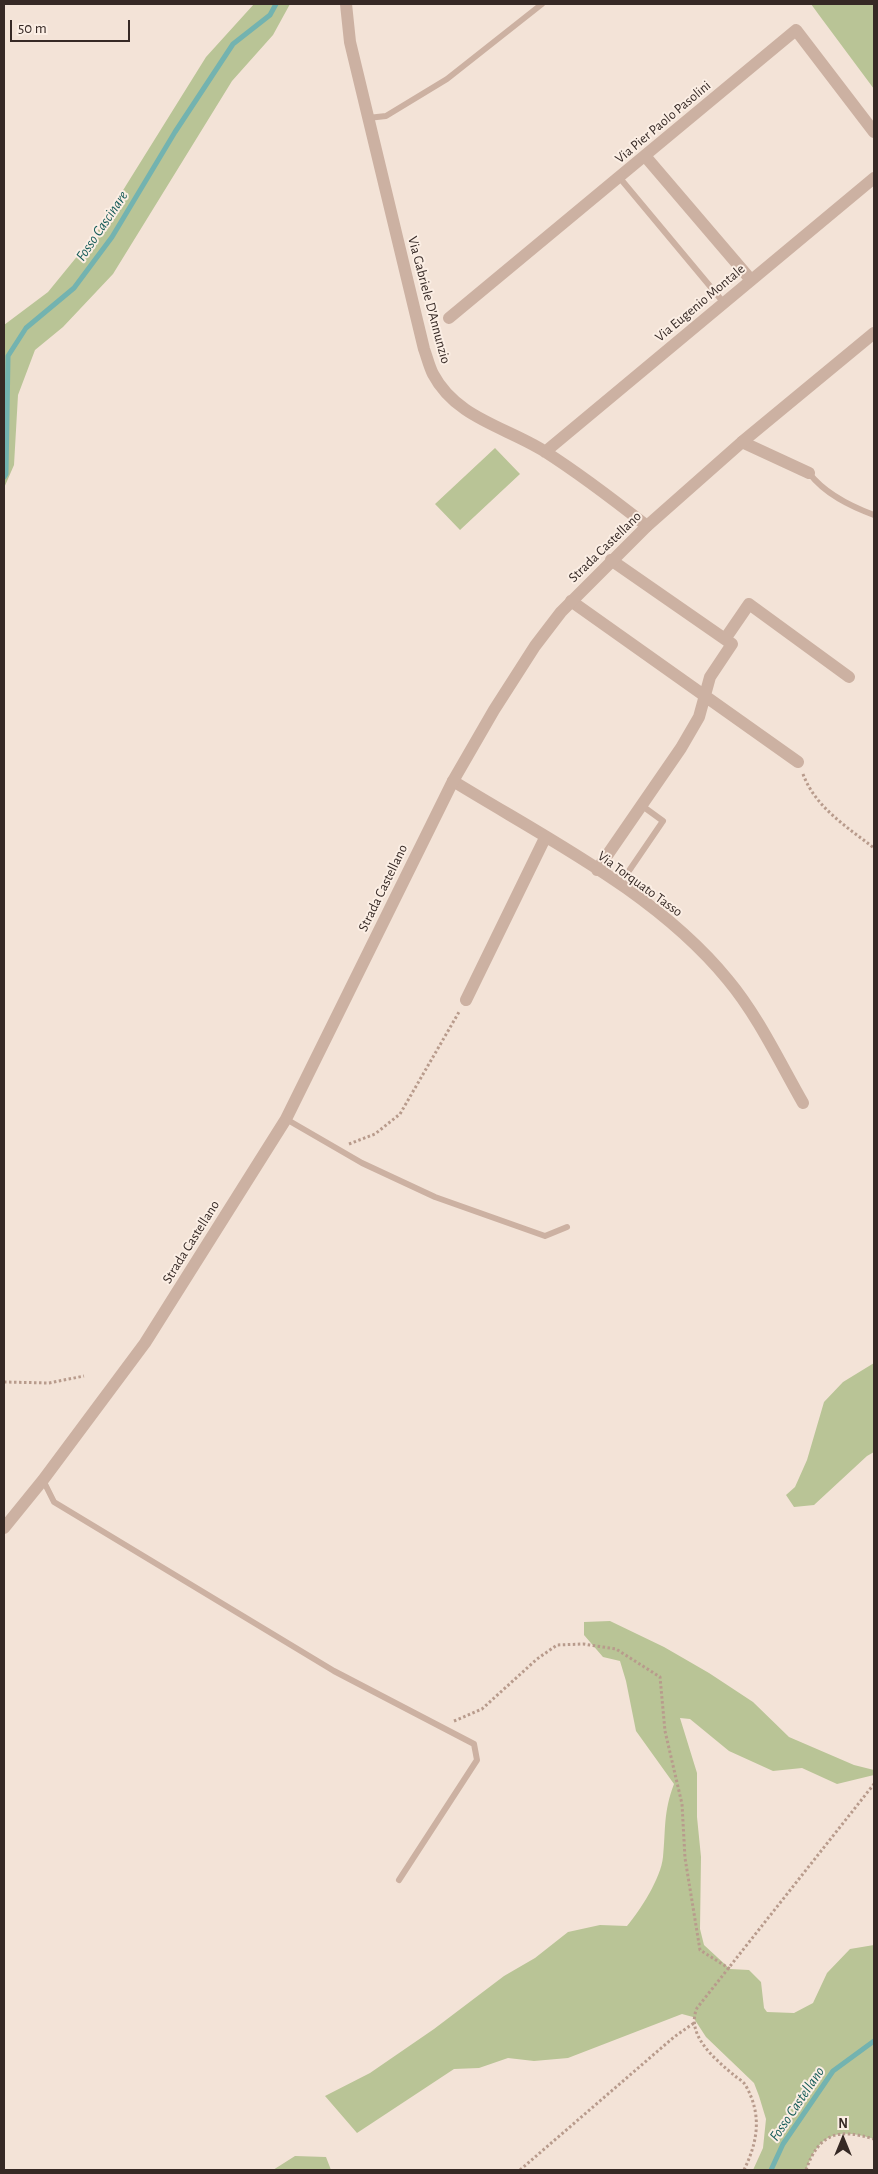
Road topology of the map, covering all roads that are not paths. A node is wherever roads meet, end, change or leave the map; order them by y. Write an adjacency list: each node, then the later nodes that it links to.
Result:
1 (346, 4): 3 (street, Via Gabriele D'Annunzio)
2 (542, 4): 3 (lane)
3 (368, 118): 13 (street, Via Gabriele D'Annunzio)
4 (874, 132): 5 (street, Via Pier Paolo Pasolini)
5 (645, 156): 6 (street, Via Pier Paolo Pasolini); 8 (street)
6 (619, 177): 9 (lane); 10 (street, Via Pier Paolo Pasolini)
7 (874, 178): 8 (street, Via Eugenio Montale)
8 (751, 280): 9 (street, Via Eugenio Montale)
9 (724, 302): 13 (street, Via Eugenio Montale)
10 (449, 318)
11 (874, 333): 12 (street, Strada Castellano)
12 (742, 442): 14 (street); 16 (street, Strada Castellano)
13 (545, 452): 16 (street, Via Gabriele D'Annunzio)
14 (809, 473): 15 (lane)
15 (874, 515)
16 (647, 526): 17 (street, Strada Castellano)
17 (611, 560): 18 (street, Strada Castellano); 19 (street)
18 (571, 601): 21 (street); 23 (street, Strada Castellano)
19 (725, 638): 20 (street); 21 (street)
20 (849, 677)
21 (705, 696): 22 (street); 24 (street)
22 (798, 762)
23 (453, 781): 25 (street, Via Torquato Tasso); 30 (street, Strada Castellano)
24 (641, 805): 26 (street); 27 (lane)
25 (545, 838): 26 (street, Via Torquato Tasso); 28 (street)
26 (597, 870): 27 (street, Via Torquato Tasso)
27 (620, 884): 29 (street, Via Torquato Tasso)
28 (466, 1000)
29 (803, 1103)
30 (286, 1119): 31 (lane); 32 (street, Strada Castellano)
31 (567, 1227)
32 (43, 1480): 33 (street, Strada Castellano); 34 (lane)
33 (4, 1528)
34 (399, 1880)

